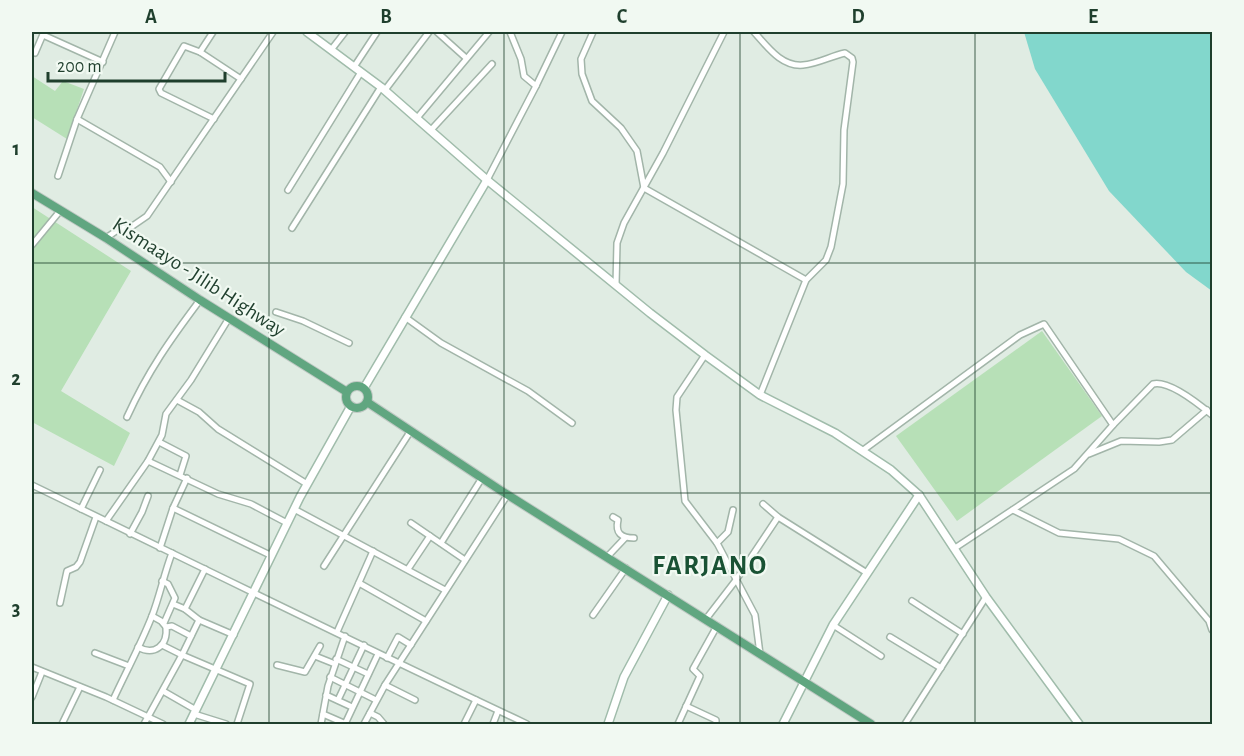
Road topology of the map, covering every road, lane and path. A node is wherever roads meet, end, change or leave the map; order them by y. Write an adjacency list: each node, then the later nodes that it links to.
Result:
1 (115, 32): 20 (street)
2 (213, 32): 17 (street)
3 (273, 32): 23 (street)
4 (307, 32): 16 (street)
5 (345, 32): 16 (street)
6 (377, 32): 22 (street)
7 (429, 32): 25 (street)
8 (437, 32): 19 (street)
9 (489, 32): 19 (street)
10 (510, 32): 24 (street)
11 (562, 32): 24 (street)
12 (593, 32): 33 (street)
13 (724, 32): 33 (street)
14 (754, 32): 40 (street)
15 (44, 33): 18 (street); 20 (street)
16 (331, 50): 22 (street)
17 (200, 52): 23 (street); 28 (street)
18 (36, 53)
19 (466, 58): 26 (street)
20 (103, 62): 27 (street)
21 (492, 64): 29 (street)
22 (358, 69): 25 (street); 34 (street)
23 (241, 78): 28 (street)
24 (536, 86): 31 (street)
25 (383, 88): 26 (street); 37 (street)
26 (417, 118): 29 (street)
27 (77, 119): 30 (street); 32 (street)
28 (214, 119): 32 (street)
29 (431, 130): 31 (street)
30 (58, 176)
31 (487, 180): 41 (street); 44 (street)
32 (171, 182): 38 (street)
33 (644, 188): 40 (street); 41 (street)
34 (288, 190)
35 (32, 193): 36 (main road, Kismaayo - Jilib Highway)
36 (60, 211): 38 (main road, Kismaayo - Jilib Highway); 39 (street)
37 (292, 228)
38 (106, 238): 42 (main road, Kismaayo - Jilib Highway)
39 (32, 245)
40 (806, 280): 50 (street)
41 (616, 285): 47 (street)
42 (200, 300): 45 (main road, Kismaayo - Jilib Highway); 56 (street)
43 (276, 312): 46 (street)
44 (405, 317): 48 (street); 57 (street)
45 (229, 318): 49 (main road, Kismaayo - Jilib Highway); 51 (street)
46 (349, 343)
47 (705, 355): 50 (street); 91 (street)
48 (364, 388): 49 (main road); 52 (main road)
49 (347, 392): 53 (main road)
50 (760, 395): 61 (street)
51 (177, 400): 60 (street); 68 (street)
52 (366, 402): 53 (main road); 59 (main road)
53 (351, 406): 68 (street)
54 (1207, 410): 55 (street); 58 (street); 62 (street)
55 (1212, 415)
56 (127, 417)
57 (573, 423)
58 (1113, 425): 61 (street); 62 (street)
59 (410, 432): 67 (main road); 86 (street)
60 (159, 442): 63 (street); 65 (street)
61 (862, 451): 71 (street)
62 (1087, 455): 78 (street)
63 (148, 462): 65 (street); 82 (street)
64 (100, 470): 75 (street)
65 (180, 475): 66 (street)
66 (187, 478): 74 (street); 83 (street)
67 (482, 478): 70 (main road); 90 (street)
68 (307, 484): 76 (street)
69 (32, 486): 75 (street)
70 (508, 494): 97 (main road); 98 (street)
71 (918, 495): 93 (street); 103 (street)
72 (148, 496): 85 (street)
73 (763, 504): 81 (street)
74 (174, 508): 92 (street); 96 (street)
75 (81, 509): 79 (street)
76 (294, 509): 83 (street); 86 (street)
77 (733, 510): 91 (street)
78 (1013, 510): 93 (street); 118 (street)
79 (96, 517): 82 (street); 112 (street)
80 (613, 517): 88 (street)
81 (778, 517): 103 (street); 105 (street)
82 (106, 521): 85 (street)
83 (287, 523): 96 (street)
84 (411, 523): 87 (street)
85 (130, 534): 92 (street)
86 (343, 534): 94 (street); 99 (street)
87 (430, 536): 90 (street); 102 (street)
88 (625, 538): 89 (street); 97 (street)
89 (634, 538)
90 (441, 543): 98 (street)
91 (717, 543): 105 (street)
92 (160, 548): 95 (street)
93 (955, 548): 110 (street)
94 (374, 551): 102 (street); 106 (street)
95 (172, 554): 101 (street); 104 (street)
96 (270, 555): 108 (street)
97 (607, 557): 100 (main road)
98 (465, 560): 107 (street)
99 (324, 566)
100 (626, 568): 109 (main road); 115 (street)
101 (205, 569): 108 (street); 114 (street)
102 (408, 569): 107 (street)
103 (867, 573): 122 (street)
104 (162, 580): 113 (street); 116 (street)
105 (736, 580): 117 (street); 138 (street)
106 (360, 583): 120 (street); 125 (street)
107 (445, 590): 120 (street)
108 (253, 591): 125 (street); 127 (street)
109 (668, 595): 117 (main road); 187 (street)
110 (986, 597): 126 (street); 193 (street)
111 (912, 602): 126 (street)
112 (60, 603)
113 (174, 604): 114 (street); 121 (street)
114 (185, 609): 119 (street)
115 (593, 615)
116 (152, 616): 121 (street); 135 (street)
117 (706, 619): 123 (main road)
118 (1211, 619): 124 (street)
119 (199, 620): 127 (street); 128 (street)
120 (426, 621): 133 (street)
121 (165, 625): 128 (street); 131 (street)
122 (833, 625): 141 (street); 154 (street)
123 (717, 626): 138 (main road); 167 (street)
124 (1212, 630)
125 (337, 632): 129 (street)
126 (963, 634): 149 (street)
127 (234, 635): 151 (street)
128 (191, 636): 139 (street)
129 (345, 636): 132 (street); 143 (street)
130 (890, 637): 149 (street)
131 (162, 645): 135 (street); 139 (street)
132 (364, 645): 137 (street); 147 (street)
133 (411, 645): 142 (street); 145 (street)
134 (320, 646): 140 (street)
135 (138, 647): 146 (street)
136 (95, 653): 146 (street)
137 (378, 654): 142 (street); 152 (street)
138 (760, 654): 154 (main road)
139 (182, 655): 151 (street); 158 (street)
140 (315, 656): 143 (street); 144 (street)
141 (881, 656)
142 (387, 658): 145 (street)
143 (335, 661): 147 (street); 153 (street)
144 (277, 664)
145 (398, 664): 156 (street); 166 (street)
146 (129, 666): 162 (street)
147 (353, 666): 152 (street); 155 (street)
148 (32, 667): 150 (street)
149 (941, 668): 192 (street)
150 (42, 672): 157 (street); 161 (street)
151 (216, 672): 170 (street); 179 (street)
152 (368, 674): 159 (street)
153 (330, 677): 155 (street); 160 (street)
154 (804, 682): 190 (street); 191 (main road)
155 (345, 684): 159 (street); 163 (street)
156 (385, 685): 164 (street); 165 (street)
157 (80, 687): 162 (street); 174 (street)
158 (163, 691): 170 (street); 173 (street)
159 (359, 691): 164 (street); 168 (street)
160 (326, 695): 163 (street); 172 (street)
161 (32, 697)
162 (113, 700): 173 (street)
163 (338, 700): 168 (street)
164 (376, 700): 171 (street)
165 (415, 700)
166 (476, 700): 169 (street); 184 (street)
167 (686, 706): 188 (street); 189 (street)
168 (352, 708): 181 (street)
169 (498, 711): 185 (street); 186 (street)
170 (195, 712): 177 (street); 178 (street)
171 (370, 713): 182 (street); 183 (street)
172 (322, 714): 180 (street); 181 (street)
173 (147, 717): 175 (street); 176 (street)
174 (62, 724)
175 (144, 724)
176 (163, 724)
177 (189, 724)
178 (226, 724)
179 (237, 724)
180 (321, 724)
181 (345, 724)
182 (364, 724)
183 (384, 724)
184 (464, 724)
185 (492, 724)
186 (526, 724)
187 (608, 724)
188 (678, 724)
189 (716, 724)
190 (783, 724)
191 (871, 724)
192 (905, 724)
193 (1079, 724)

